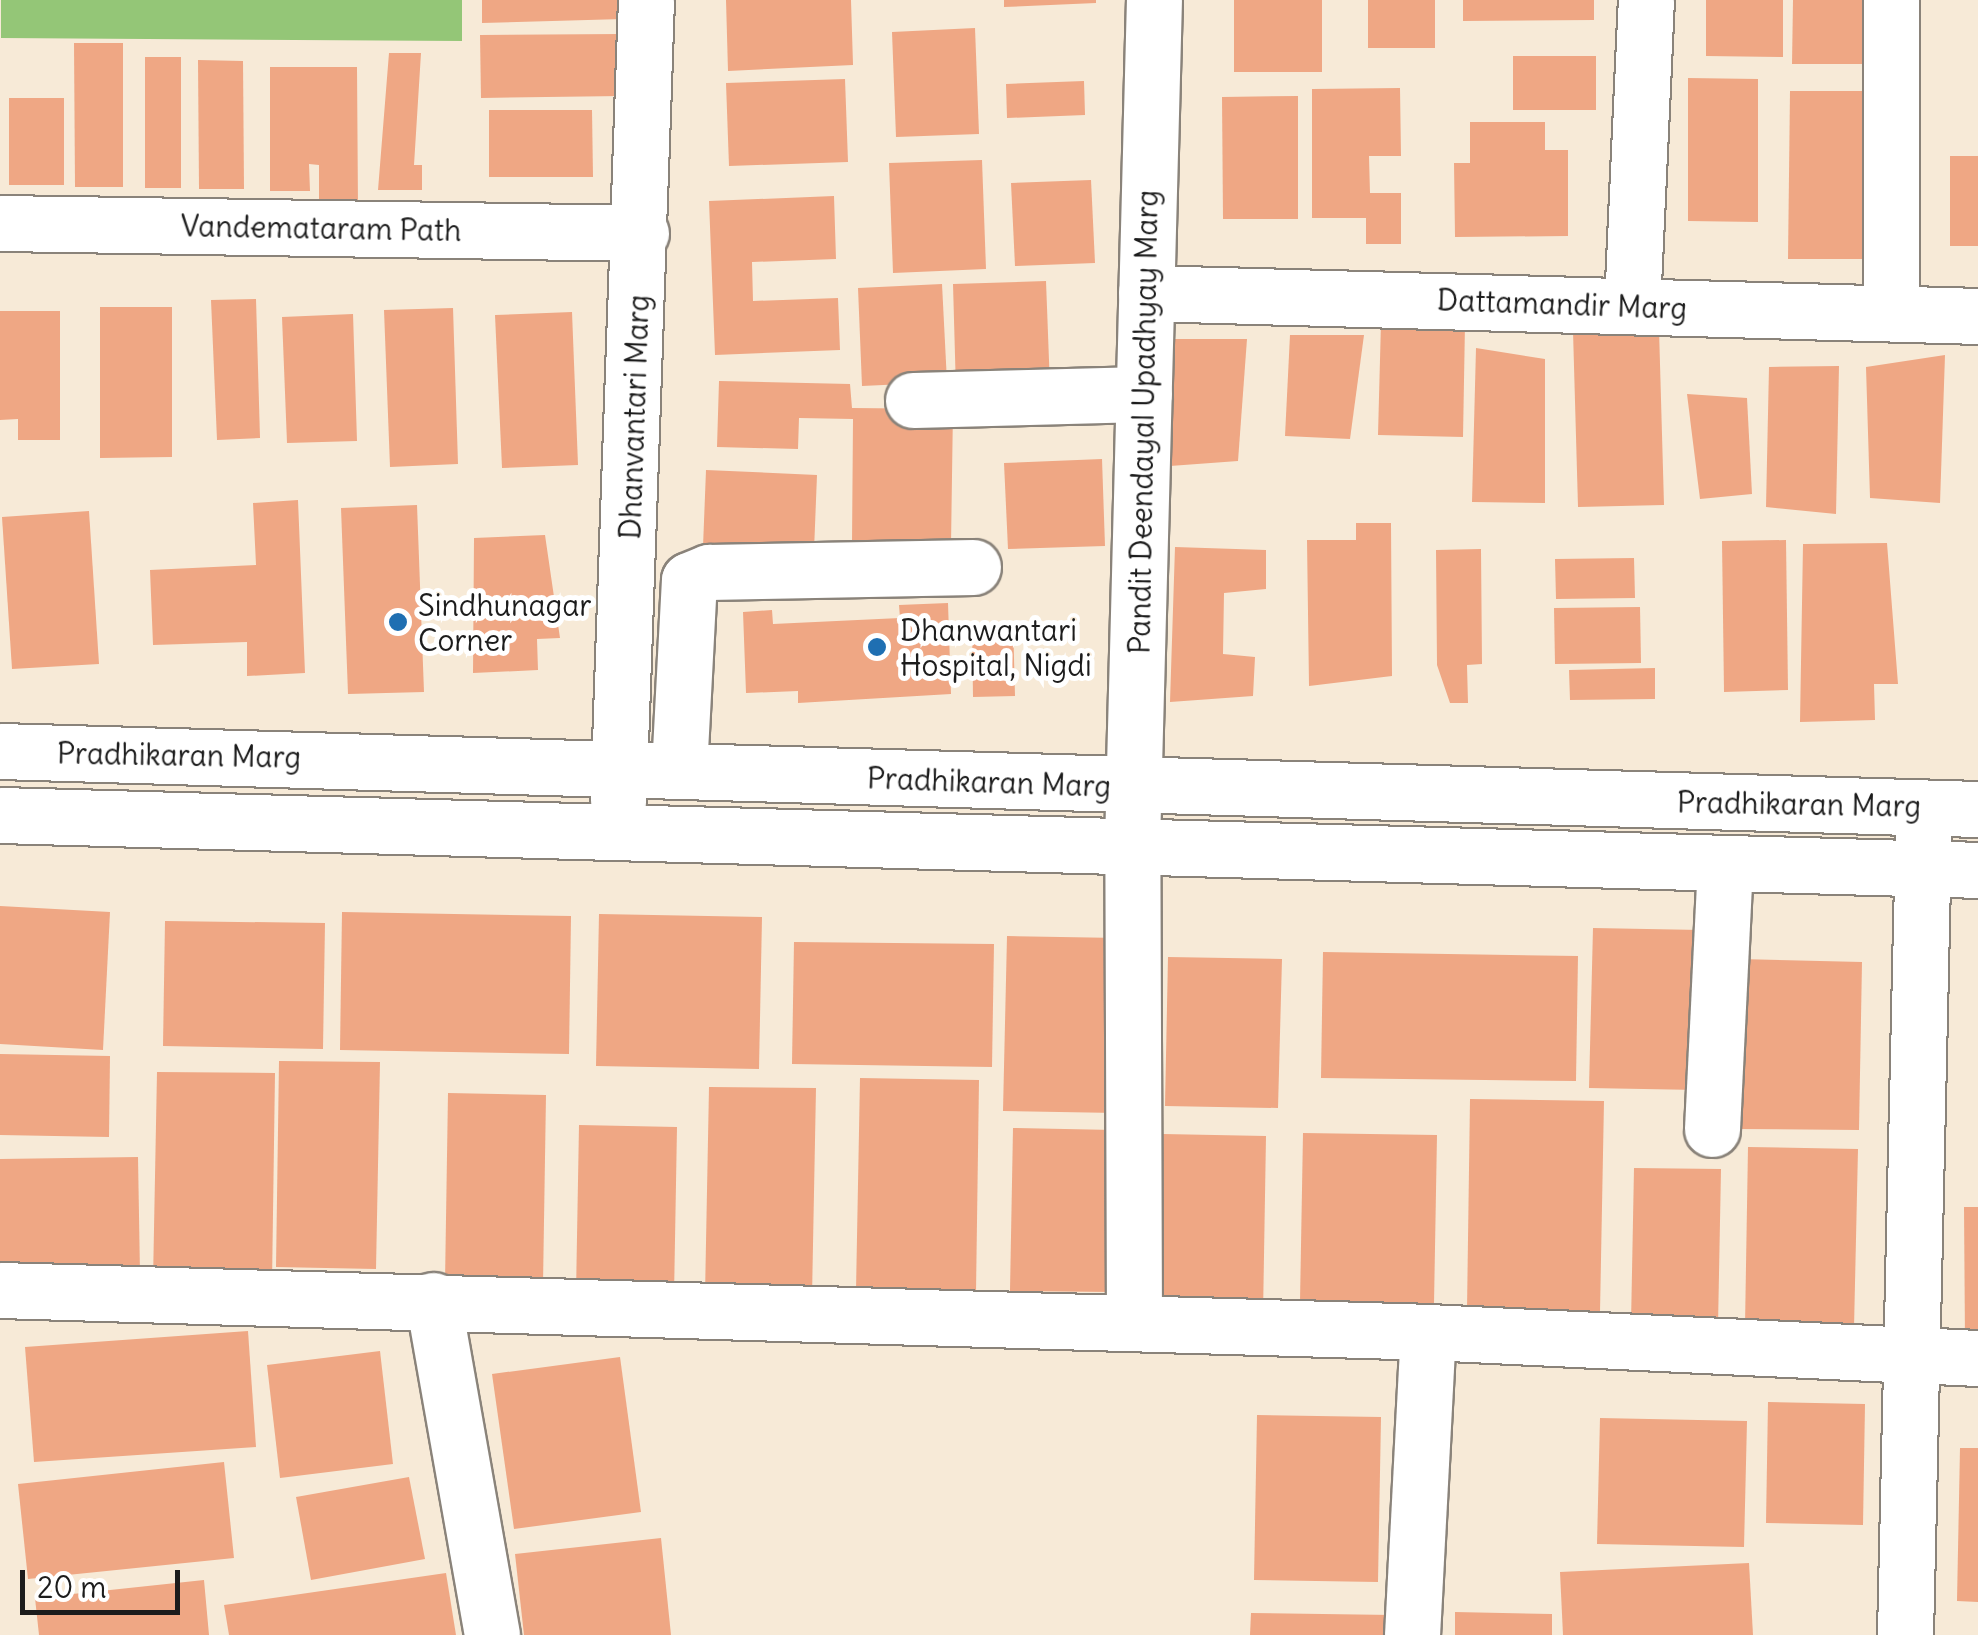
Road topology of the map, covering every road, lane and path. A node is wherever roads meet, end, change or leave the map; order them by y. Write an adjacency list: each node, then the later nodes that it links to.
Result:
1 (646, 0): 6 (street, Dhanvantari Marg)
2 (1154, 0): 7 (street, Pandit Deendayal Upadhyay Marg)
3 (1646, 0): 8 (street)
4 (1891, 0): 9 (street)
5 (0, 223): 6 (street, Vandemataram Path)
6 (641, 233): 15 (street, Dhanvantari Marg)
7 (1146, 293): 8 (street, Dattamandir Marg); 11 (street, Pandit Deendayal Upadhyay Marg)
8 (1632, 306): 9 (street, Dattamandir Marg)
9 (1890, 313): 10 (street, Dattamandir Marg)
10 (1978, 316)
11 (1144, 394): 12 (street); 17 (street, Pandit Deendayal Upadhyay Marg)
12 (913, 400)
13 (973, 567): 16 (street)
14 (0, 751): 15 (street, Pradhikaran Marg)
15 (619, 767): 16 (street, Pradhikaran Marg); 21 (street, Dhanvantari Marg)
16 (679, 770): 17 (street, Pradhikaran Marg)
17 (1134, 788): 18 (street, Pradhikaran Marg); 22 (street, Pandit Deendayal Upadhyay Marg)
18 (1924, 807): 19 (street, Pradhikaran Marg); 24 (street)
19 (1978, 808)
20 (0, 815): 21 (street, Pradhikaran Marg)
21 (617, 834): 22 (street, Pradhikaran Marg)
22 (1132, 844): 23 (street, Pradhikaran Marg); 29 (street, Pandit Deendayal Upadhyay Marg)
23 (1724, 863): 24 (street, Pradhikaran Marg); 26 (street)
24 (1922, 868): 25 (street, Pradhikaran Marg); 31 (street)
25 (1978, 870)
26 (1712, 1129)
27 (0, 1290): 28 (street)
28 (433, 1300): 29 (street); 33 (street)
29 (1134, 1322): 30 (street)
30 (1428, 1332): 31 (street); 34 (street)
31 (1912, 1354): 32 (street); 35 (street)
32 (1978, 1358)
33 (492, 1635)
34 (1412, 1635)
35 (1905, 1635)

